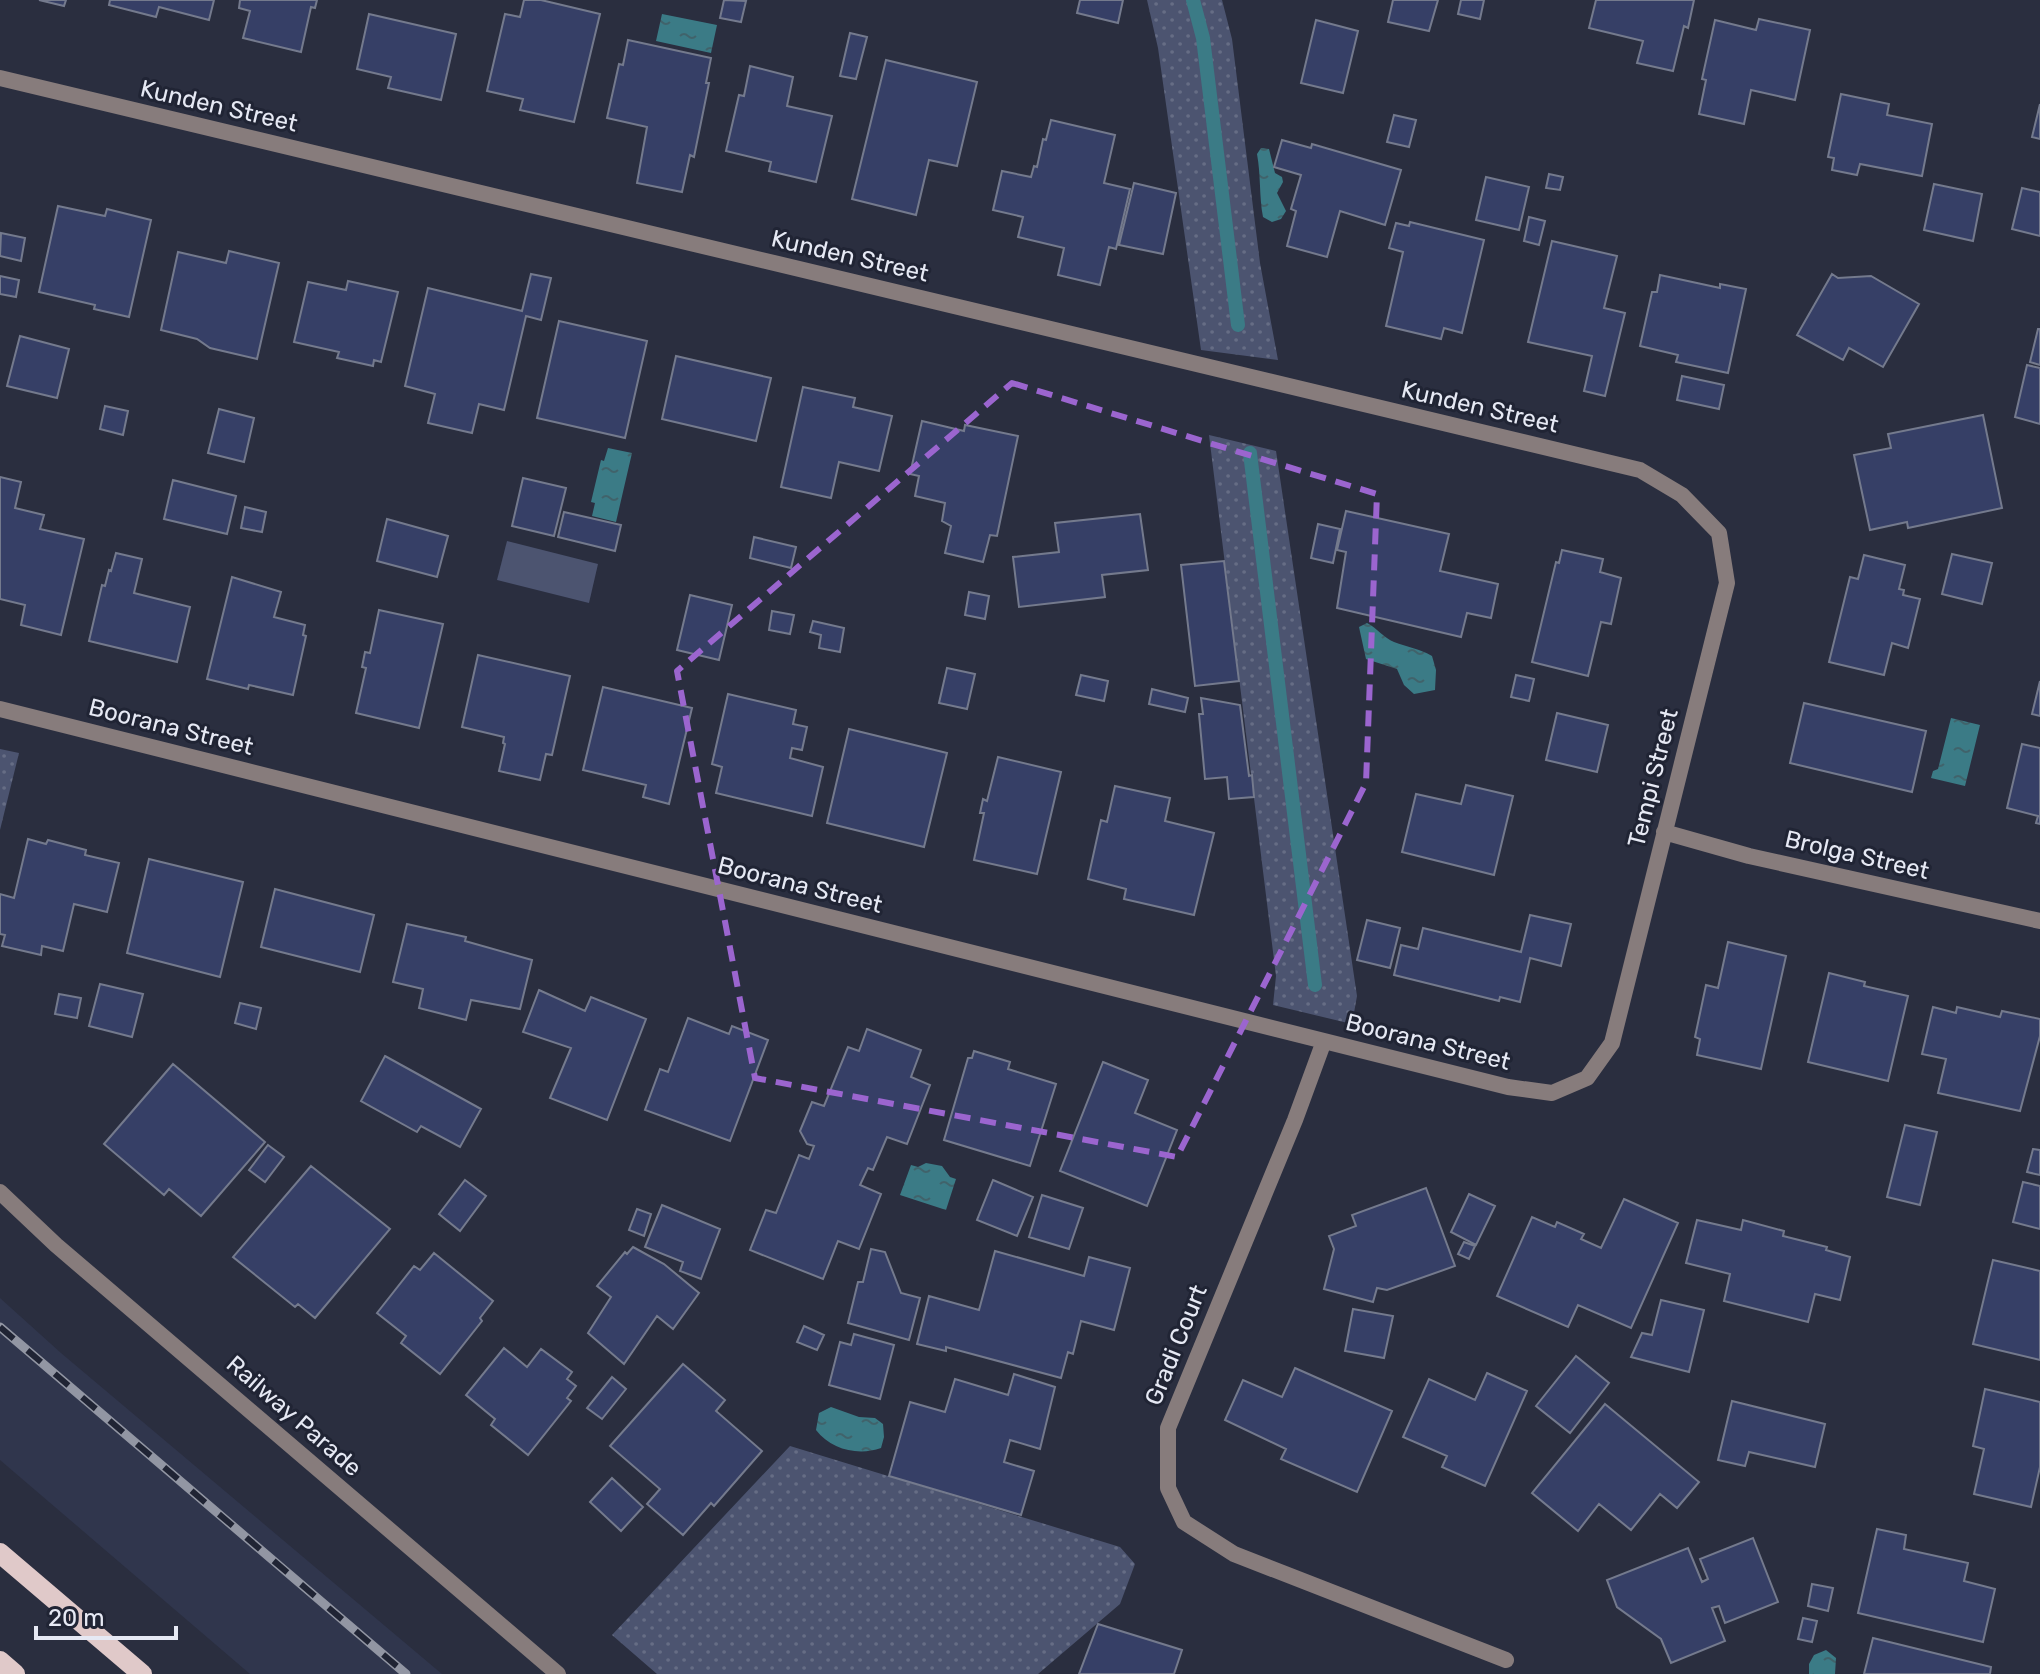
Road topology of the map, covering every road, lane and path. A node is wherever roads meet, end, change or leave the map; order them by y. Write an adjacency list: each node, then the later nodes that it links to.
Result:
1 (0, 78): 2 (street, Kunden Street)
2 (1682, 495): 4 (street, Tempi Street)
3 (0, 709): 6 (street, Boorana Street)
4 (1664, 832): 5 (street, Brolga Street); 7 (street, Tempi Street)
5 (2040, 921)
6 (1324, 1041): 7 (street, Boorana Street); 10 (street, Gradi Court)
7 (1587, 1078)
8 (0, 1192): 14 (street, Railway Parade)
9 (0, 1553): 13 (main road)
10 (1506, 1660)
11 (0, 1661): 12 (main road)
12 (15, 1674)
13 (142, 1674)
14 (558, 1674)

